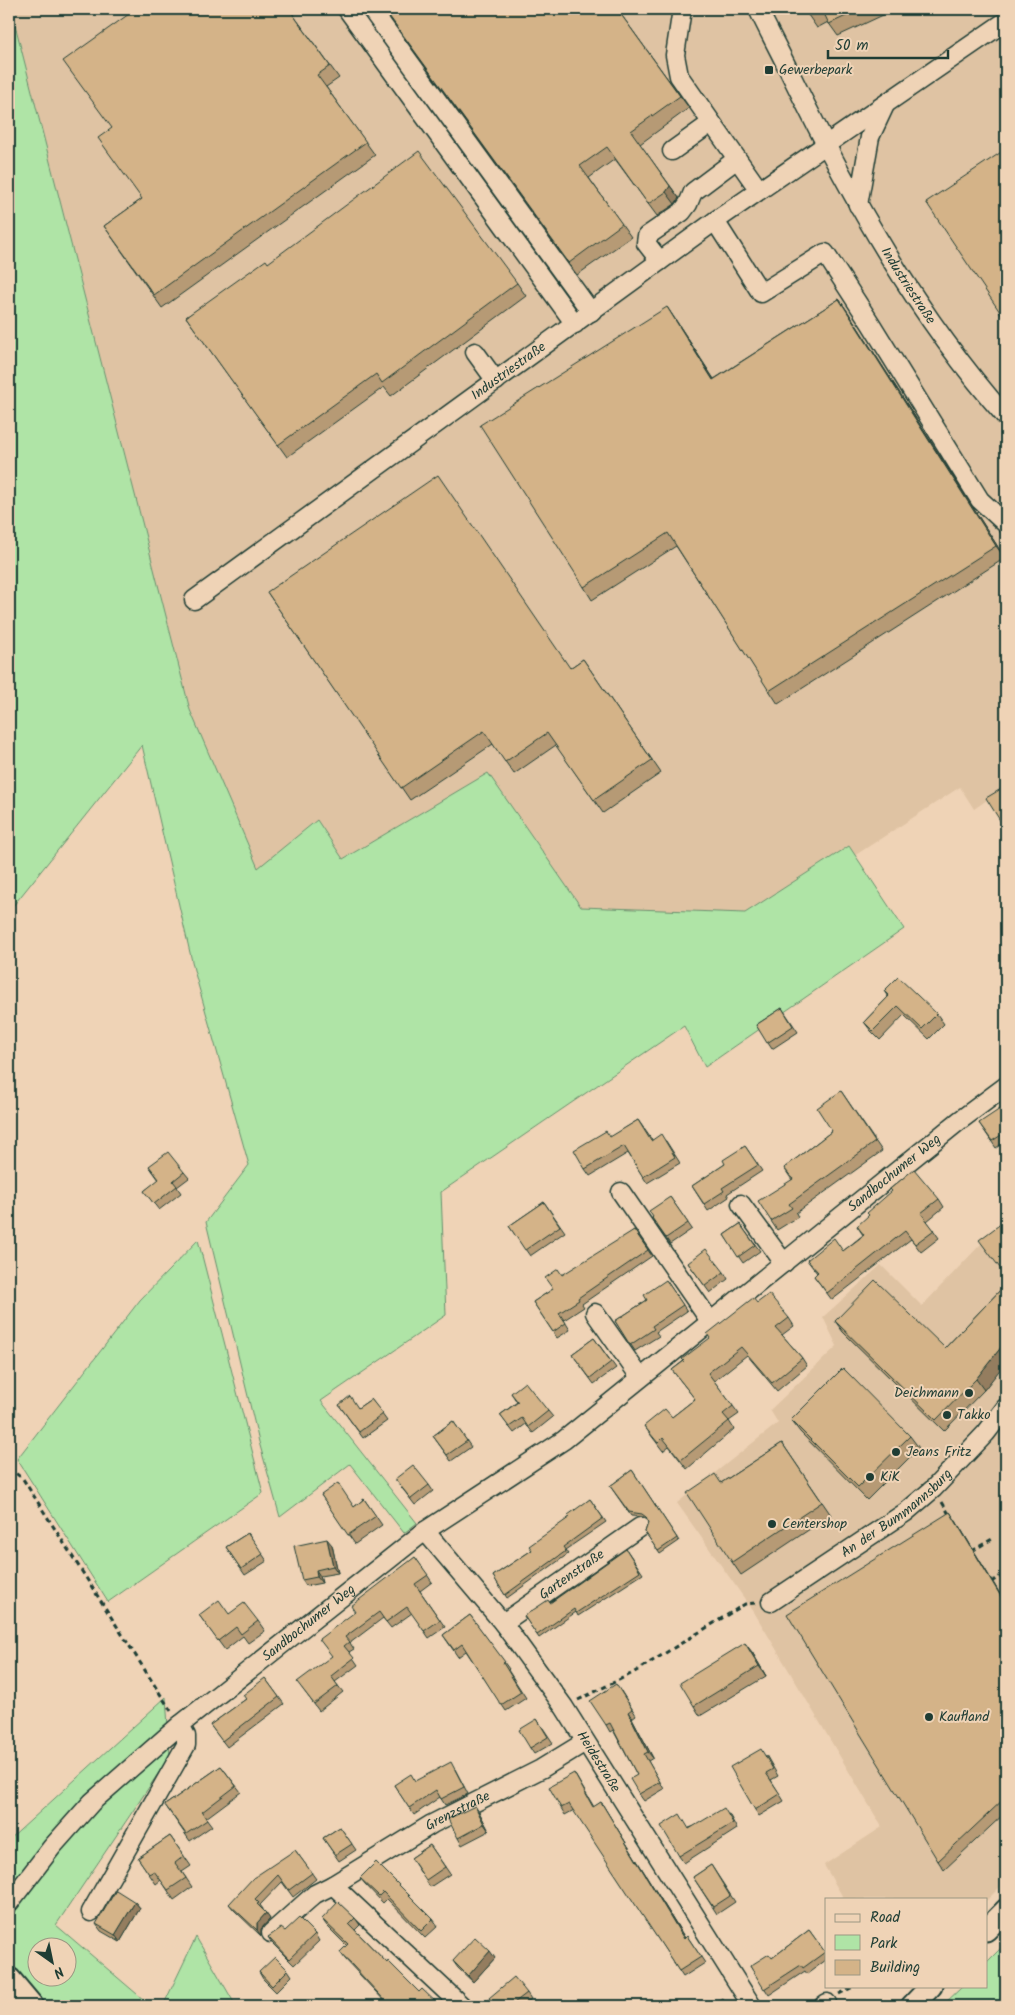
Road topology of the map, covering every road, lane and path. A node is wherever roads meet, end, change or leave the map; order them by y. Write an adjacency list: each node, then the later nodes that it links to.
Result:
1 (347, 9): 16 (street)
2 (371, 9): 15 (street)
3 (682, 9): 7 (street)
4 (758, 9): 8 (street, Industriestraße)
5 (1006, 21): 6 (street)
6 (886, 104): 8 (street); 12 (street)
7 (711, 123): 9 (street); 10 (street)
8 (825, 145): 11 (street, Industriestraße); 12 (street, Industriestraße)
9 (672, 151)
10 (737, 159): 11 (street); 14 (street)
11 (759, 190): 13 (street, Industriestraße)
12 (858, 205): 19 (street, Industriestraße)
13 (715, 221): 14 (street, Industriestraße); 20 (street)
14 (660, 261): 15 (street, Industriestraße)
15 (591, 312): 16 (street, Industriestraße)
16 (575, 324): 18 (street, Industriestraße)
17 (474, 352): 18 (street)
18 (496, 381): 21 (street, Industriestraße)
19 (1006, 417)
20 (1006, 524)
21 (194, 600)
22 (1006, 1086): 25 (street, Sandbochumer Weg)
23 (621, 1192): 27 (street)
24 (741, 1204): 25 (street)
25 (784, 1263): 27 (street, Sandbochumer Weg)
26 (595, 1313): 28 (street)
27 (710, 1321): 28 (street, Sandbochumer Weg)
28 (640, 1377): 34 (street, Sandbochumer Weg)
29 (1006, 1407): 31 (street, An der Bummannsburg)
30 (9, 1468): 46 (path)
31 (933, 1489): 32 (path); 43 (street, An der Bummannsburg)
32 (953, 1520)
33 (640, 1527): 44 (street, Gartenstraße)
34 (425, 1531): 44 (street, Heidestraße); 46 (street, Sandbochumer Weg)
35 (992, 1539): 37 (path)
36 (967, 1543): 37 (path)
37 (972, 1551): 38 (path)
38 (977, 1559)
39 (1006, 1573): 41 (path)
40 (986, 1575): 41 (path)
41 (991, 1582): 42 (path)
42 (996, 1591)
43 (771, 1602): 45 (path)
44 (503, 1623): 45 (street, Heidestraße)
45 (564, 1707): 47 (street, Heidestraße)
46 (180, 1725): 49 (street, Sandbochumer Weg); 51 (street)
47 (585, 1742): 48 (street, Grenzstraße); 58 (street, Heidestraße)
48 (333, 1885): 53 (street, Grenzstraße); 57 (street)
49 (9, 1902)
50 (1006, 1910): 52 (main road)
51 (91, 1912)
52 (988, 1928)
53 (271, 1933)
54 (9, 1981): 56 (highway)
55 (929, 1988): 59 (main road)
56 (30, 2006)
57 (462, 2006)
58 (752, 2006)
59 (912, 2006)

